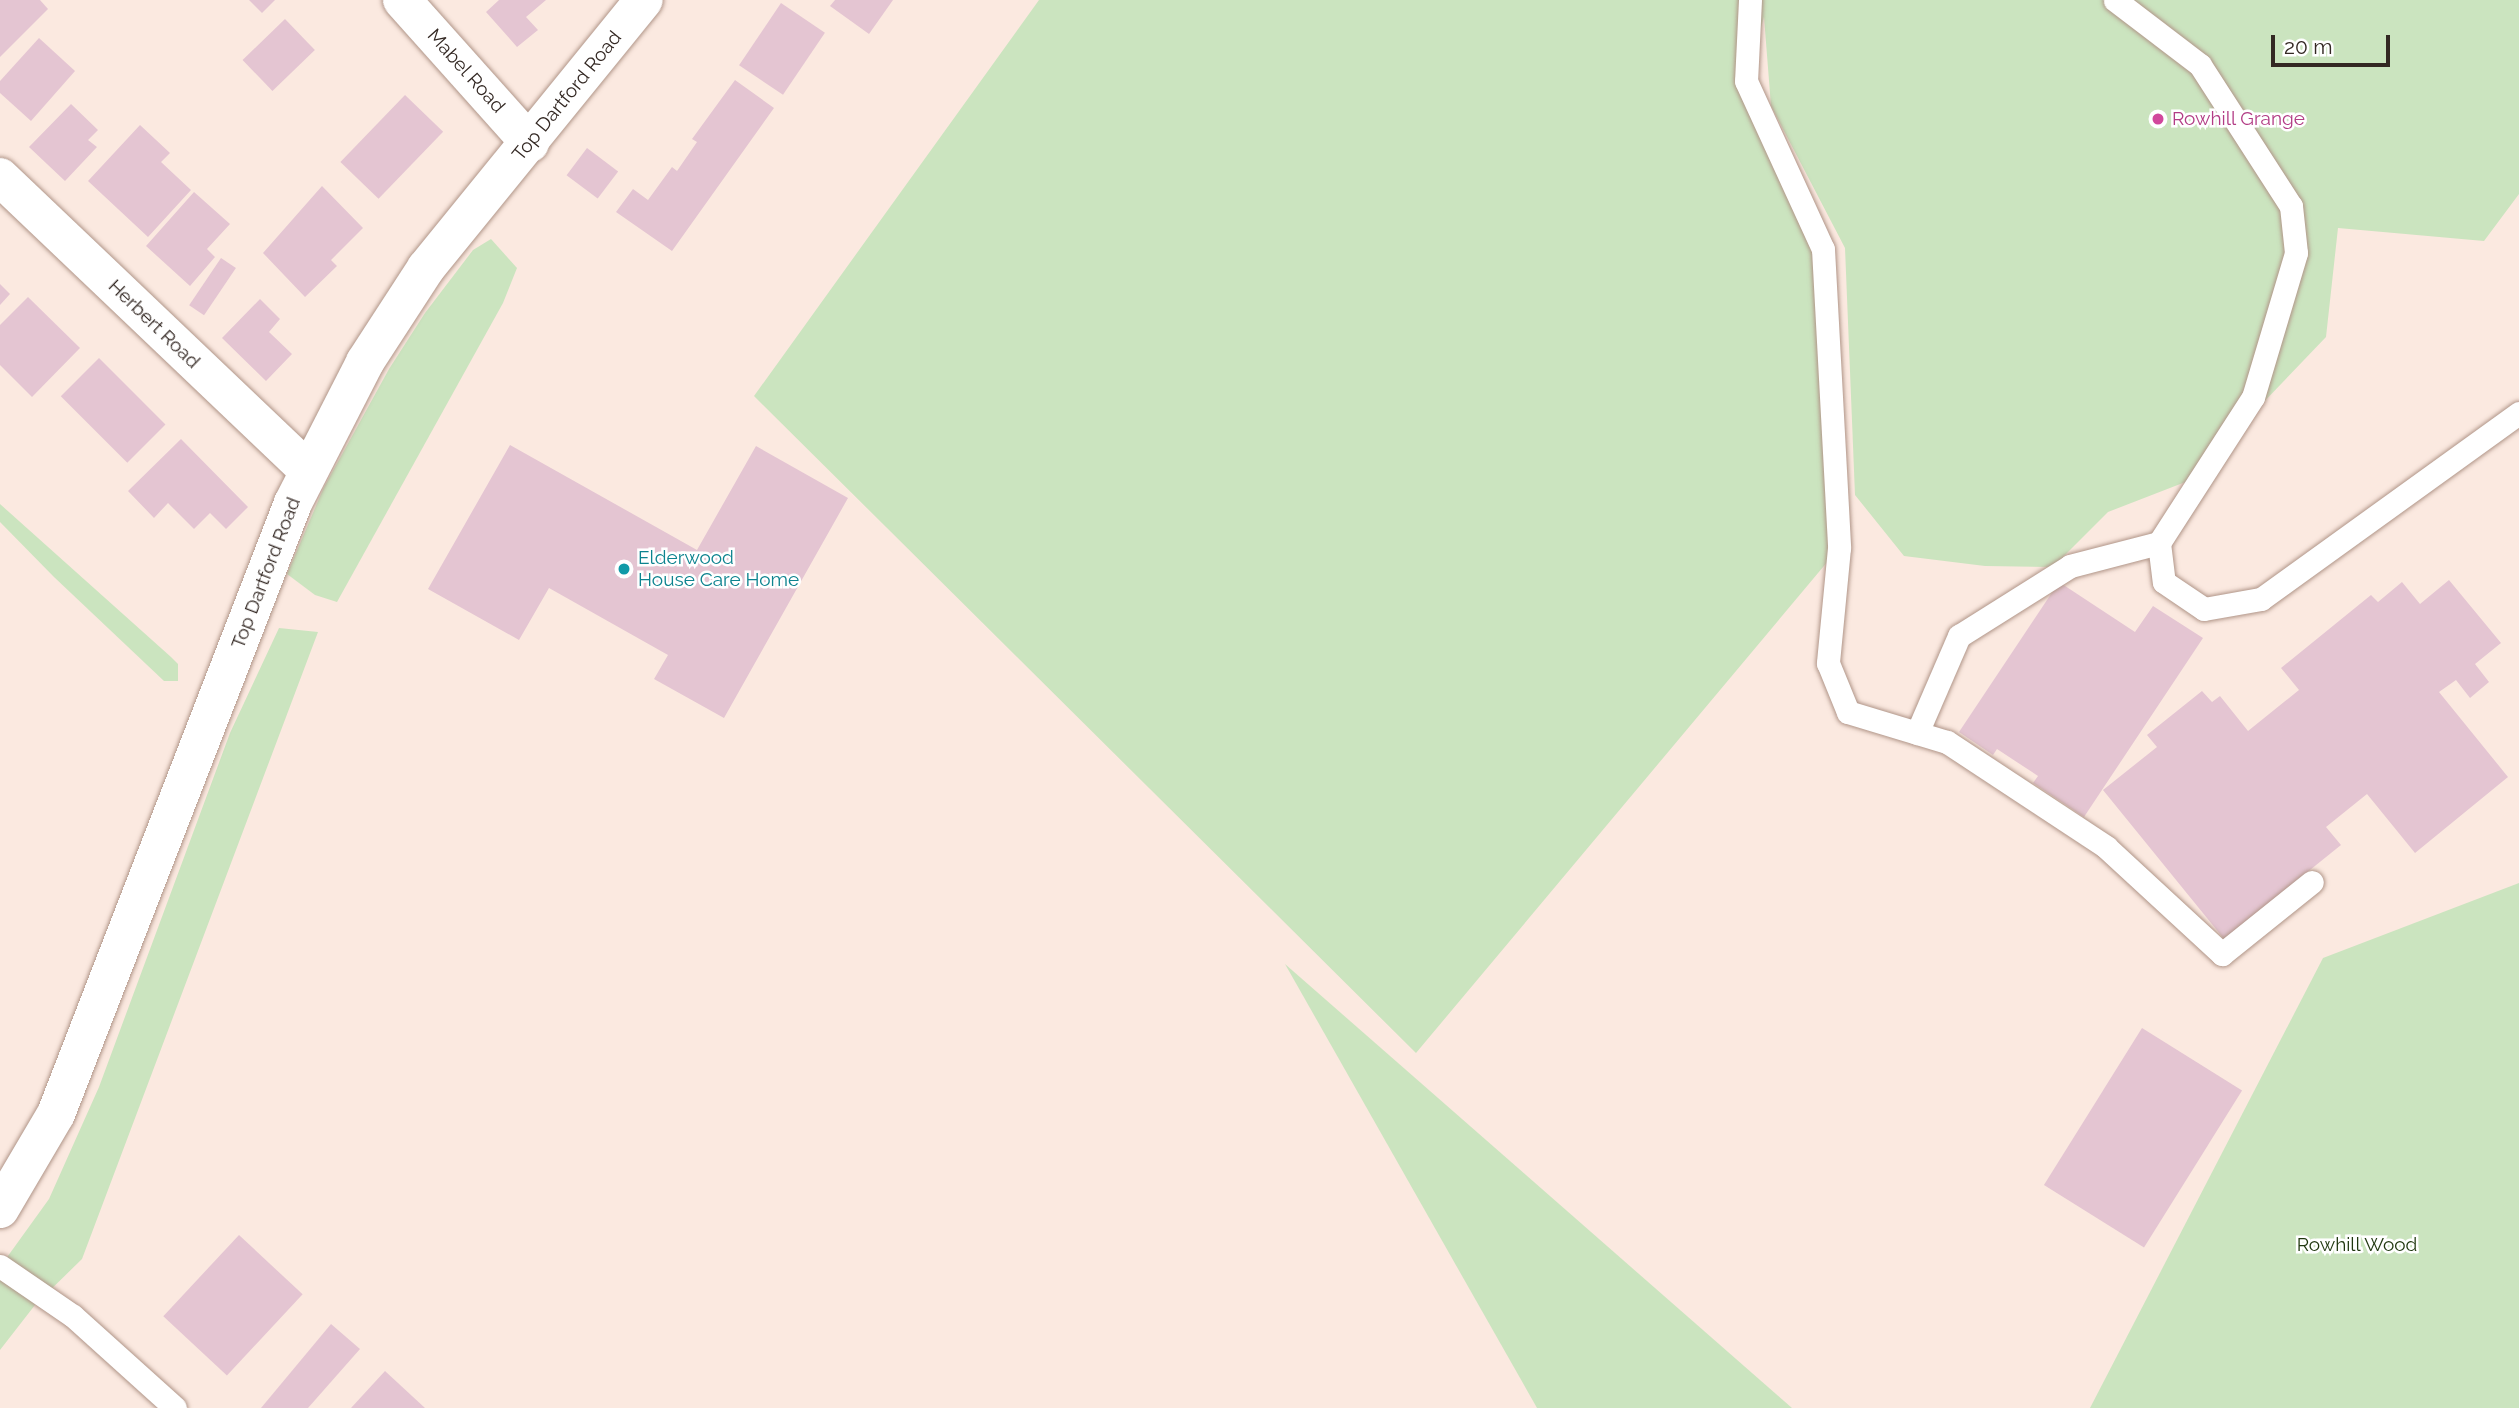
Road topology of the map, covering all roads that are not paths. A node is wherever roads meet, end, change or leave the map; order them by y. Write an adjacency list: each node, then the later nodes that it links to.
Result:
1 (402, 0): 5 (main road, Mabel Road)
2 (644, 0): 5 (main road, Top Dartford Road)
3 (1750, 0): 10 (lane)
4 (2115, 0): 9 (lane)
5 (530, 143): 8 (main road, Top Dartford Road)
6 (0, 177): 8 (main road, Herbert Road)
7 (2519, 413): 9 (lane)
8 (308, 470): 12 (main road, Top Dartford Road)
9 (2159, 543): 10 (lane)
10 (1917, 733): 11 (lane)
11 (2312, 882)
12 (0, 1209)
13 (0, 1266): 14 (lane)
14 (175, 1408)

